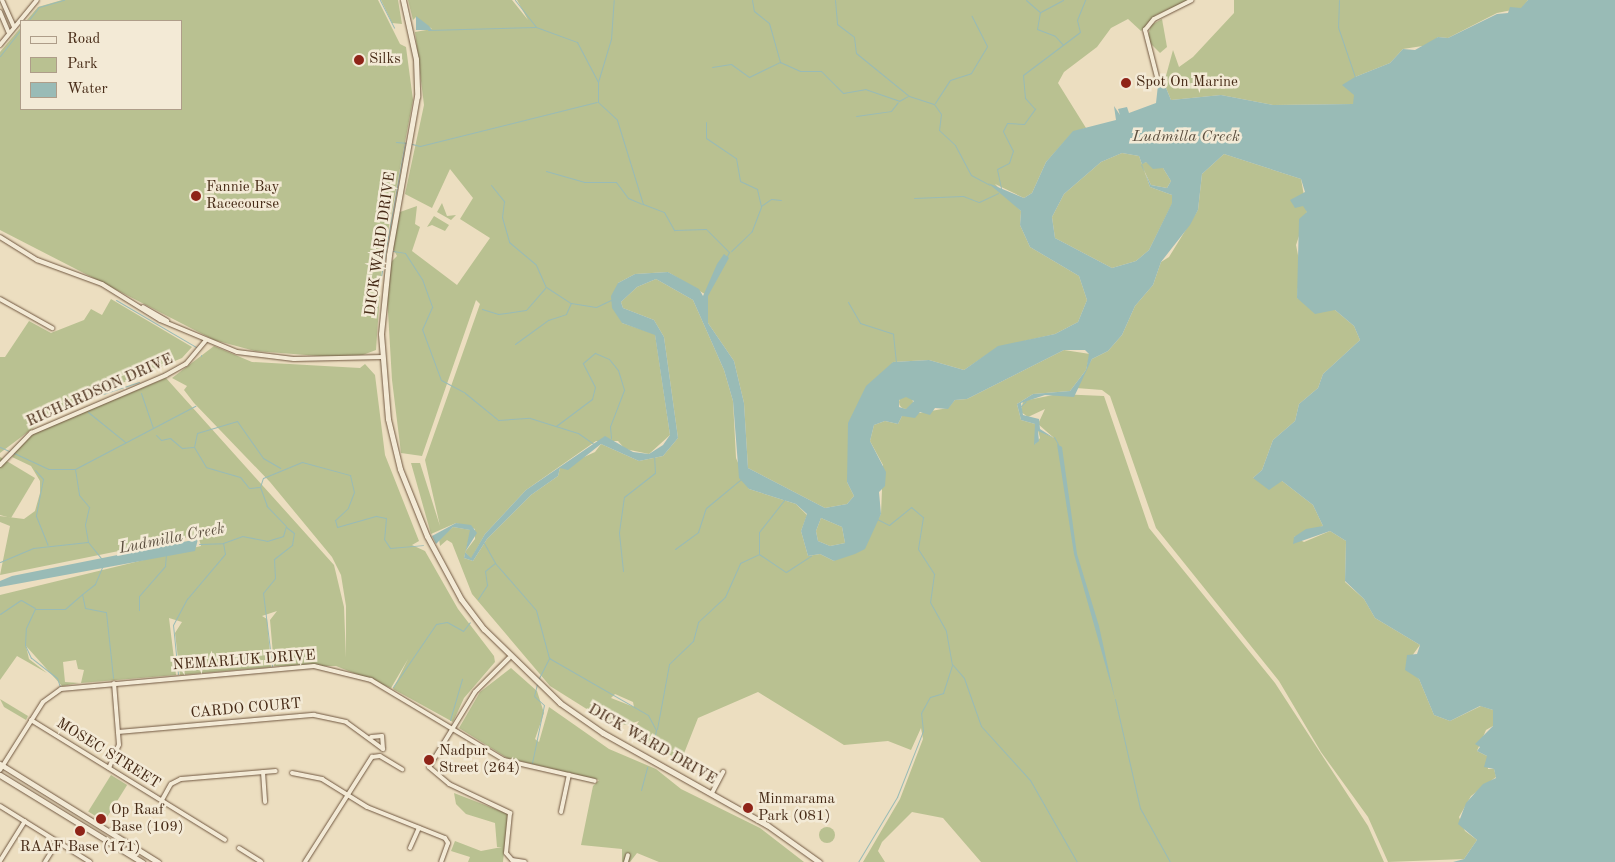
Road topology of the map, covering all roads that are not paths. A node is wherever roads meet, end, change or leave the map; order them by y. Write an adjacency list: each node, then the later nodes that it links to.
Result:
1 (2, 0): 6 (street)
2 (37, 0): 6 (street)
3 (403, 0): 14 (street, DICK WARD DRIVE)
4 (1192, 0): 9 (street)
5 (0, 12): 7 (street)
6 (14, 27): 7 (street)
7 (9, 33): 8 (street)
8 (0, 45)
9 (1157, 77)
10 (0, 237): 13 (street)
11 (0, 299): 12 (street)
12 (52, 328)
13 (205, 341): 14 (street); 15 (street, RICHARDSON DRIVE)
14 (383, 357): 16 (street, DICK WARD DRIVE)
15 (0, 465)
16 (509, 658): 19 (street); 32 (street, DICK WARD DRIVE)
17 (114, 683): 18 (street, NEMARLUK DRIVE); 19 (street, NEMARLUK DRIVE); 20 (street)
18 (31, 720): 22 (street, NEMARLUK DRIVE); 23 (street, MOSEC STREET)
19 (452, 729): 30 (street, NEMARLUK DRIVE); 54 (street)
20 (118, 732): 21 (street, CARDO COURT); 23 (street)
21 (372, 737)
22 (1, 767): 50 (street)
23 (109, 768): 34 (street, MOSEC STREET)
24 (402, 769): 33 (street)
25 (276, 771): 26 (street)
26 (263, 772): 34 (street); 35 (street)
27 (723, 772): 32 (street)
28 (292, 773): 33 (street)
29 (0, 774): 49 (street)
30 (569, 776): 31 (street, NEMARLUK DRIVE); 37 (street)
31 (594, 781)
32 (712, 793): 56 (street, DICK WARD DRIVE)
33 (347, 795): 39 (street); 52 (street)
34 (162, 800): 40 (street, MOSEC STREET)
35 (265, 802)
36 (0, 806): 38 (street)
37 (561, 812)
38 (25, 822): 41 (street); 45 (street)
39 (418, 828): 43 (street); 53 (street)
40 (225, 840)
41 (58, 841): 46 (street); 47 (street)
42 (239, 848): 51 (street)
43 (410, 848)
44 (628, 855): 55 (street)
45 (0, 861)
46 (84, 861): 48 (street)
47 (45, 862)
48 (90, 862)
49 (142, 862)
50 (158, 862)
51 (261, 862)
52 (305, 862)
53 (441, 862)
54 (525, 862)
55 (626, 862)
56 (819, 862)

